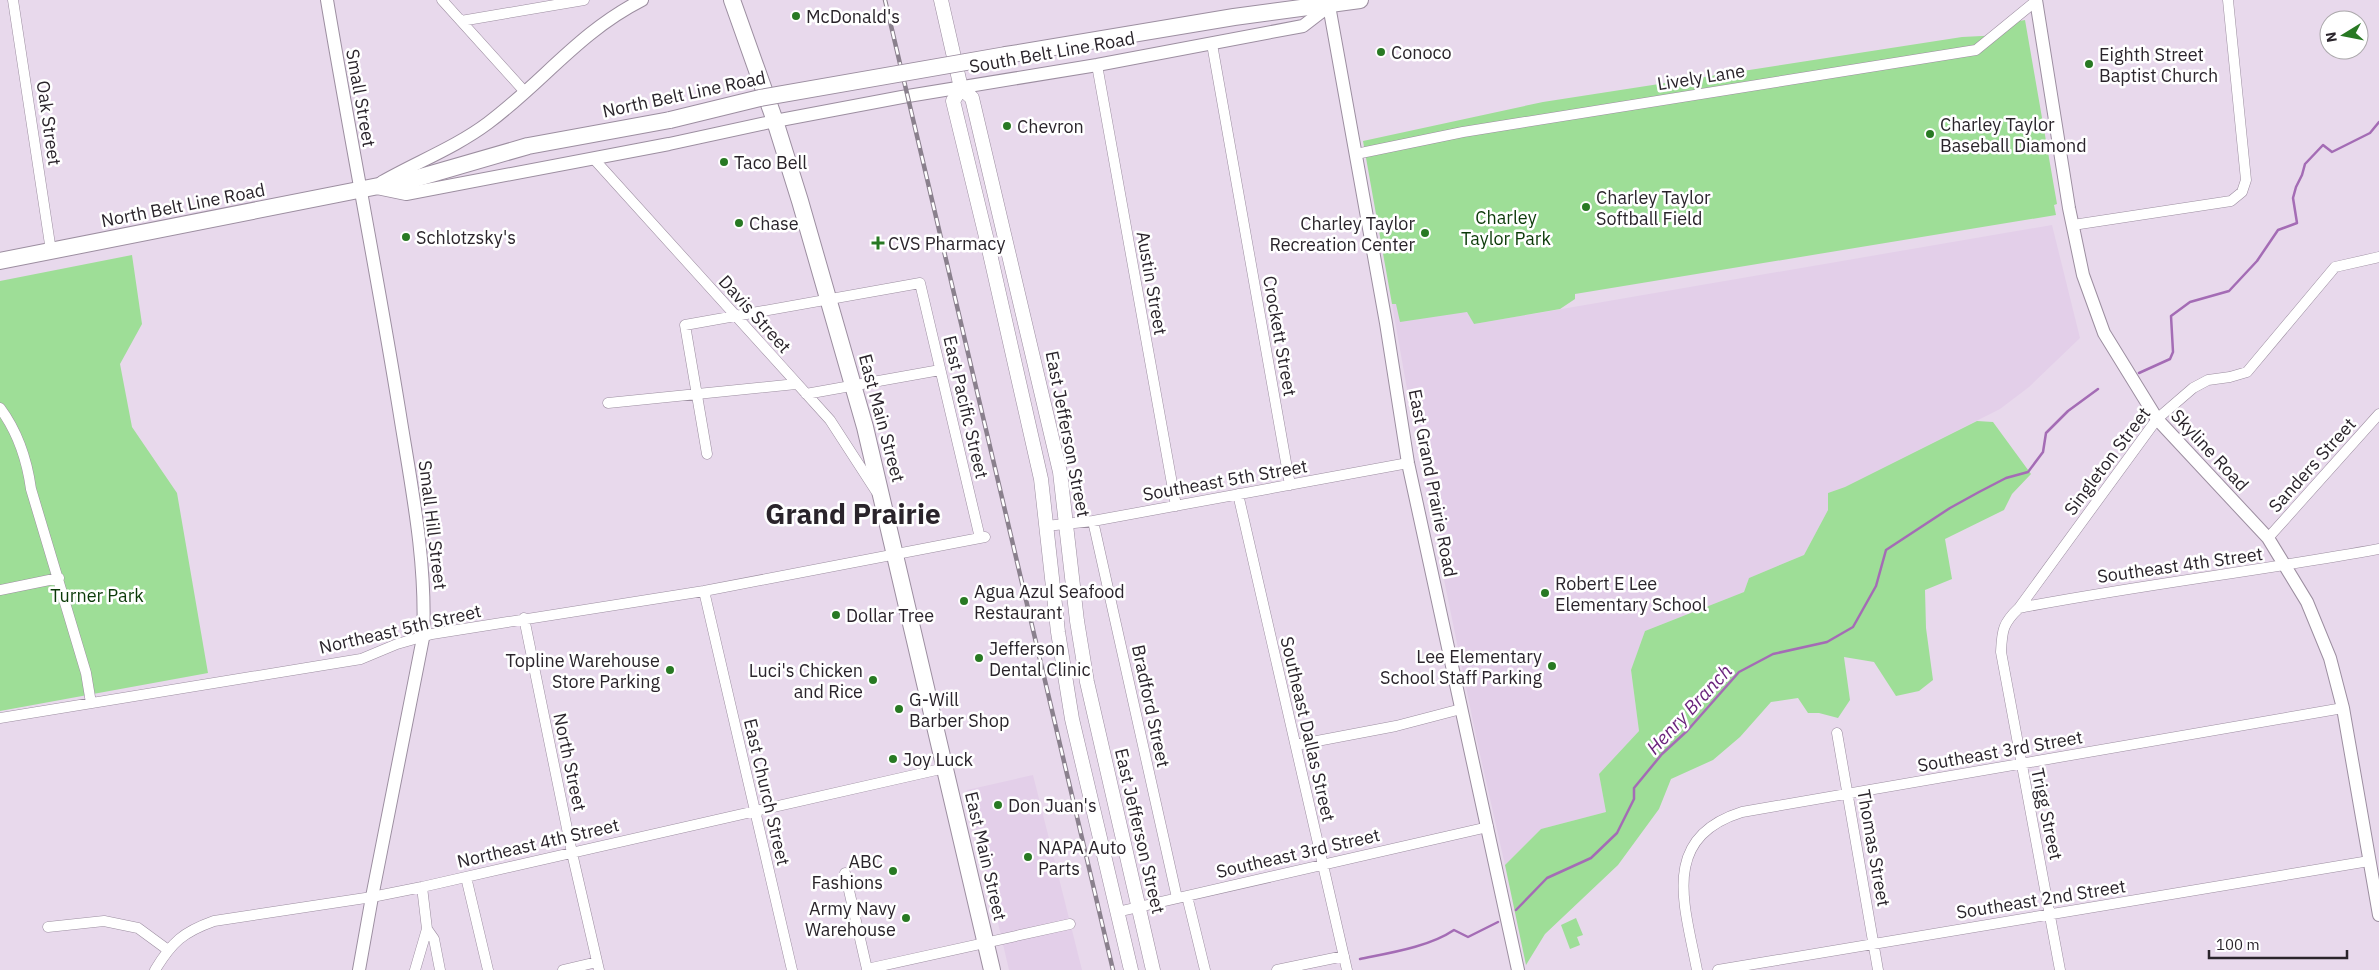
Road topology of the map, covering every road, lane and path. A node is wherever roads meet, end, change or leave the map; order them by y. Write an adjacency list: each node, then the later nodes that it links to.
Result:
1 (13, 0): 24 (street, Oak Street)
2 (327, 0): 22 (street, Small Street)
3 (442, 0): 13 (street)
4 (584, 0): 13 (street)
5 (642, 0): 18 (street)
6 (732, 0): 19 (main road, East Main Street)
7 (940, 0): 17 (main road, East Jefferson Street)
8 (1313, 0): 12 (street)
9 (1360, 0): 12 (main road, South Belt Line Road)
10 (2228, 0): 23 (street)
11 (2036, 1): 20 (street, Lively Lane); 23 (street, Skyline Road)
12 (1328, 3): 14 (street, South Belt Line Road); 15 (main road, South Belt Line Road); 20 (street, East Grand Prairie Road)
13 (462, 21): 18 (street)
14 (1212, 44): 16 (street, South Belt Line Road); 42 (street, Crockett Street)
15 (1006, 55): 22 (main road, North Belt Line Road, bridge)
16 (1097, 65): 17 (street, South Belt Line Road); 45 (street, Austin Street)
17 (961, 88): 19 (street, South Belt Line Road); 29 (main road, East Jefferson Street); 30 (main road, East Jefferson Street)
18 (525, 92): 22 (street)
19 (775, 121): 21 (street, North Belt Line Road); 27 (main road, East Main Street)
20 (1356, 154): 41 (street, East Grand Prairie Road)
21 (593, 158): 22 (street, North Belt Line Road); 28 (street, Davis Street)
22 (365, 193): 24 (main road, North Belt Line Road); 58 (street, Small Hill Street)
23 (2073, 225): 39 (street, Skyline Road)
24 (51, 251): 26 (main road, North Belt Line Road)
25 (2379, 257): 39 (street, Singleton Street)
26 (0, 261)
27 (829, 300): 28 (street); 31 (street, East Pacific Street); 33 (main road, East Main Street)
28 (736, 316): 32 (street, Davis Street); 35 (street)
29 (1036, 365): 30 (main road); 47 (main road, East Jefferson Street)
30 (1017, 369): 48 (main road, East Jefferson Street)
31 (940, 370): 33 (street); 51 (street, East Pacific Street)
32 (796, 384): 34 (street, Davis Street); 35 (street)
33 (854, 386): 34 (street); 44 (main road, East Main Street)
34 (806, 394): 44 (street, Davis Street)
35 (696, 396): 36 (street); 40 (street)
36 (608, 403)
37 (0, 408): 53 (street)
38 (2379, 414): 49 (street, Sanders Street)
39 (2157, 419): 49 (street, Skyline Road); 56 (street, Singleton Street)
40 (707, 454)
41 (1408, 463): 42 (street, Southeast 5th Street); 63 (street, East Grand Prairie Road)
42 (1290, 485): 43 (street, Southeast 5th Street)
43 (1238, 494): 45 (street, Southeast 5th Street); 66 (street, Southeast Dallas Street)
44 (882, 500): 51 (main road, East Main Street)
45 (1176, 506): 46 (street, Southeast 5th Street)
46 (1093, 521): 47 (street, Southeast 5th Street); 84 (street, Bradford Street)
47 (1068, 524): 48 (street, Southeast 5th Street); 59 (main road, East Jefferson Street)
48 (1046, 526): 60 (main road, East Jefferson Street)
49 (2268, 538): 52 (street, Skyline Road)
50 (2379, 549): 52 (street, Southeast 4th Street)
51 (895, 553): 55 (street, Northeast 5th Street); 68 (main road, East Main Street)
52 (2287, 566): 56 (street, Southeast 4th Street); 62 (street, Skyline Road)
53 (59, 578): 54 (street); 61 (street)
54 (0, 590)
55 (704, 591): 57 (street, Northeast 5th Street); 72 (street, East Church Street)
56 (2019, 608): 67 (street, Trigg Street)
57 (524, 618): 58 (street, Northeast 5th Street); 76 (street, North Street)
58 (423, 638): 61 (street, Northeast 5th Street); 83 (street, Small Hill Street)
59 (1091, 700): 60 (main road); 69 (main road, East Jefferson Street)
60 (1070, 701): 70 (main road, East Jefferson Street)
61 (91, 703): 64 (street, Northeast 5th Street)
62 (2342, 708): 67 (street, Southeast 3rd Street); 77 (street, Skyline Road)
63 (1461, 710): 66 (street); 73 (street, East Grand Prairie Road)
64 (0, 718)
65 (1837, 732): 71 (street, Thomas Street)
66 (1296, 745): 78 (street, Southeast Dallas Street)
67 (2020, 764): 71 (street, Southeast 3rd Street); 87 (street, Trigg Street)
68 (944, 768): 72 (street, Northeast 4th Street); 92 (main road, East Main Street)
69 (1107, 773): 70 (main road); 74 (main road, East Jefferson Street)
70 (1086, 778): 75 (main road, East Jefferson Street)
71 (1848, 794): 93 (street, Thomas Street); 111 (street, Southeast 3rd Street)
72 (754, 810): 76 (street, Northeast 4th Street); 103 (street, East Church Street)
73 (1488, 827): 78 (street, Southeast 3rd Street); 110 (street, East Grand Prairie Road)
74 (1124, 846): 75 (main road); 85 (main road, East Jefferson Street)
75 (1103, 851): 86 (main road, East Jefferson Street)
76 (572, 853): 80 (street, Northeast 4th Street); 96 (street, North Street)
77 (2369, 861): 87 (street, Southeast 2nd Street); 88 (street, Skyline Road)
78 (1322, 865): 82 (street, Southeast 3rd Street); 95 (street, Southeast Dallas Street)
79 (845, 873): 92 (street)
80 (466, 877): 81 (street, Northeast 4th Street); 101 (street)
81 (422, 887): 83 (street, Northeast 4th Street); 91 (street)
82 (1187, 896): 84 (street, Southeast 3rd Street); 107 (street)
83 (372, 897): 94 (street, Northeast 4th Street); 98 (street, Small Hill Street)
84 (1177, 898): 85 (street, Southeast 3rd Street)
85 (1138, 907): 86 (street, Southeast 3rd Street); 106 (main road, East Jefferson Street)
86 (1117, 912): 105 (main road, East Jefferson Street)
87 (2050, 914): 93 (street, Southeast 2nd Street); 114 (street, Trigg Street)
88 (2379, 915)
89 (1070, 924): 92 (street)
90 (48, 927): 94 (street)
91 (427, 929): 99 (street); 100 (street)
92 (985, 943): 104 (main road, East Main Street)
93 (1873, 943): 112 (street, Southeast 2nd Street); 113 (street, Thomas Street)
94 (168, 950): 97 (street, Northeast 4th Street)
95 (1344, 956): 108 (street); 109 (street, Southeast Dallas Street)
96 (598, 966): 102 (street)
97 (155, 970)
98 (359, 970)
99 (415, 970)
100 (440, 970)
101 (488, 970)
102 (563, 970)
103 (792, 970)
104 (992, 970)
105 (1131, 970)
106 (1153, 970)
107 (1205, 970)
108 (1277, 970)
109 (1347, 970)
110 (1518, 970)
111 (1697, 970)
112 (1718, 970)
113 (1878, 970)
114 (2060, 970)

